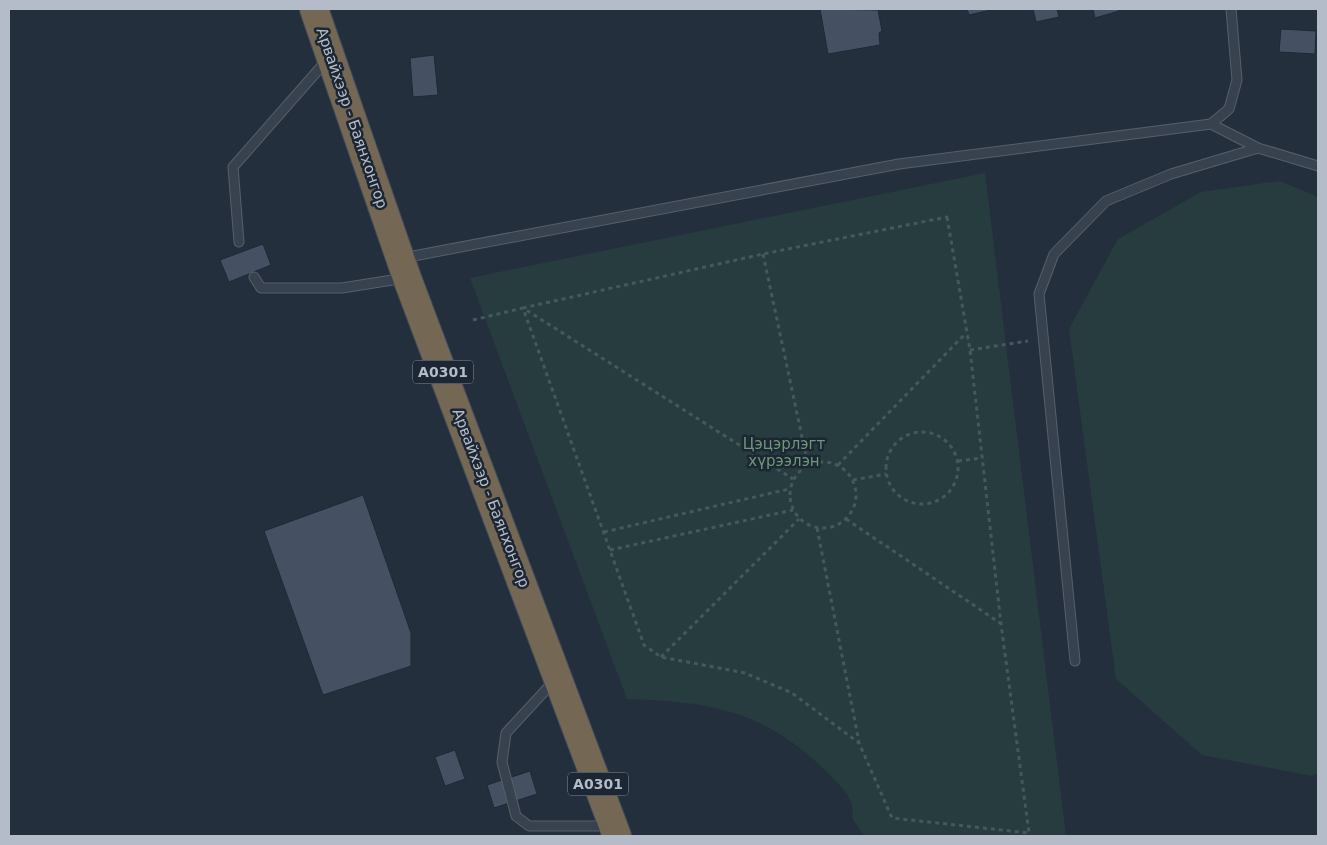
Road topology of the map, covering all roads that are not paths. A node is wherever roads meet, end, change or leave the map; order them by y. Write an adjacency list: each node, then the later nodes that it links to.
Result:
1 (314, 9): 3 (highway, Арвайхээр - Баянхонгор / A0301)
2 (1231, 9): 4 (lane)
3 (330, 56): 7 (lane); 8 (highway, Арвайхээр - Баянхонгор / A0301)
4 (1211, 124): 5 (lane); 8 (lane)
5 (1258, 148): 6 (lane); 10 (lane)
6 (1318, 166)
7 (239, 242)
8 (404, 268): 9 (lane); 11 (highway, Арвайхээр - Баянхонгор / A0301)
9 (254, 277)
10 (1075, 661)
11 (558, 678): 12 (highway, Арвайхээр - Баянхонгор / A0301); 12 (lane)
12 (619, 832)

